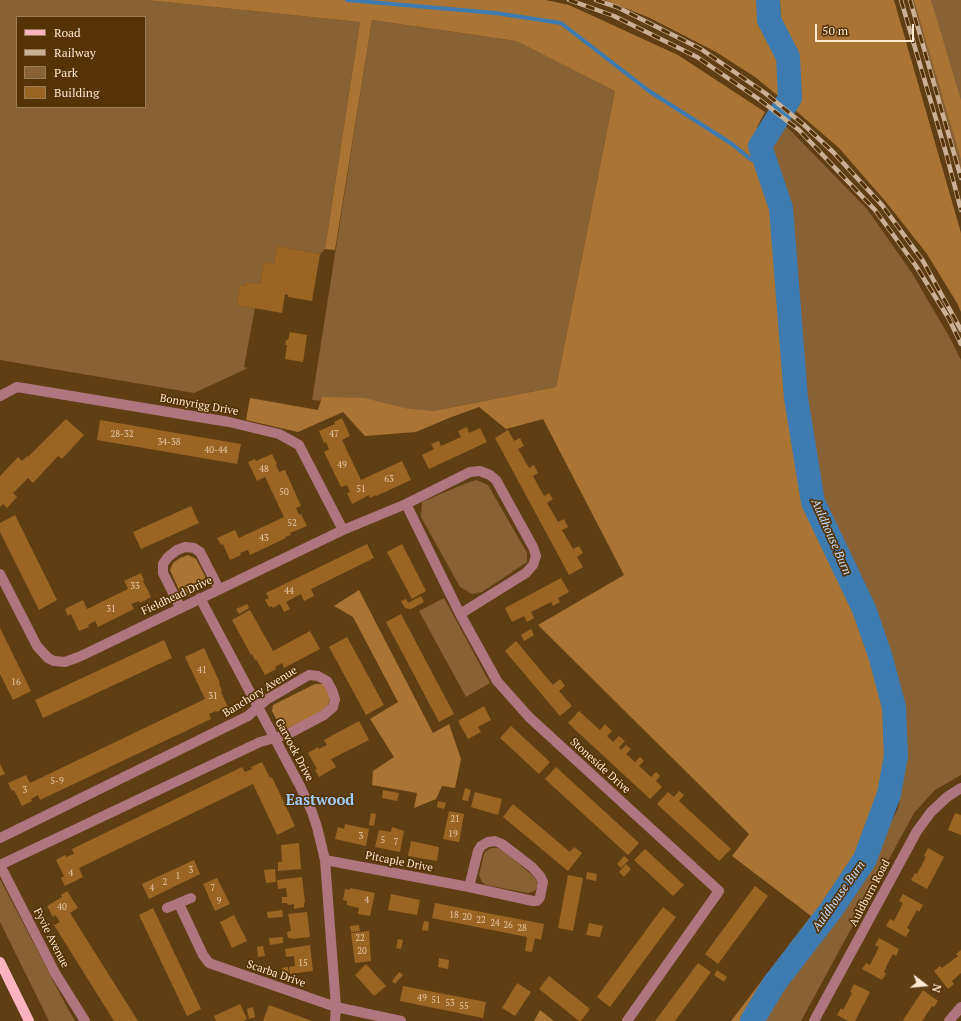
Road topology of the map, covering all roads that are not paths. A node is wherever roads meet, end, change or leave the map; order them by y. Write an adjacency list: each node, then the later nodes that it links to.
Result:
1 (0, 396): 3 (street, Bonnyrigg Drive)
2 (406, 504): 3 (street, Fieldhead Drive); 8 (street, Stoneside Drive); 8 (street, Fieldhead Drive)
3 (343, 530): 5 (street, Fieldhead Drive)
4 (0, 574): 7 (street, Fieldhead Drive)
5 (219, 589): 6 (street, Fieldhead Drive); 7 (street)
6 (200, 598): 7 (street, Fieldhead Drive); 9 (street, Garvock Drive)
7 (180, 607)
8 (460, 614): 26 (street, Stoneside Drive)
9 (258, 707): 10 (street, Garvock Drive); 10 (street, Banchory Avenue); 12 (street, Banchory Avenue)
10 (275, 738): 13 (street, Garvock Drive); 14 (street, Banchory Avenue)
11 (961, 788): 27 (street, Auldburn Road)
12 (0, 838)
13 (325, 860): 15 (street, Pitcaple Drive); 20 (street, Garvock Drive)
14 (0, 865): 23 (street, Fyvie Avenue)
15 (469, 887): 15 (street, Pitcaple Drive)
16 (191, 898): 17 (street)
17 (179, 904): 18 (street); 20 (street, Scarba Drive)
18 (167, 908)
19 (0, 962): 22 (main road)
20 (336, 1006): 24 (street, Garvock Drive); 25 (street, Scarba Drive)
21 (961, 1007): 28 (street)
22 (29, 1021)
23 (85, 1021)
24 (335, 1021)
25 (401, 1021)
26 (628, 1021)
27 (814, 1021)
28 (949, 1021)

